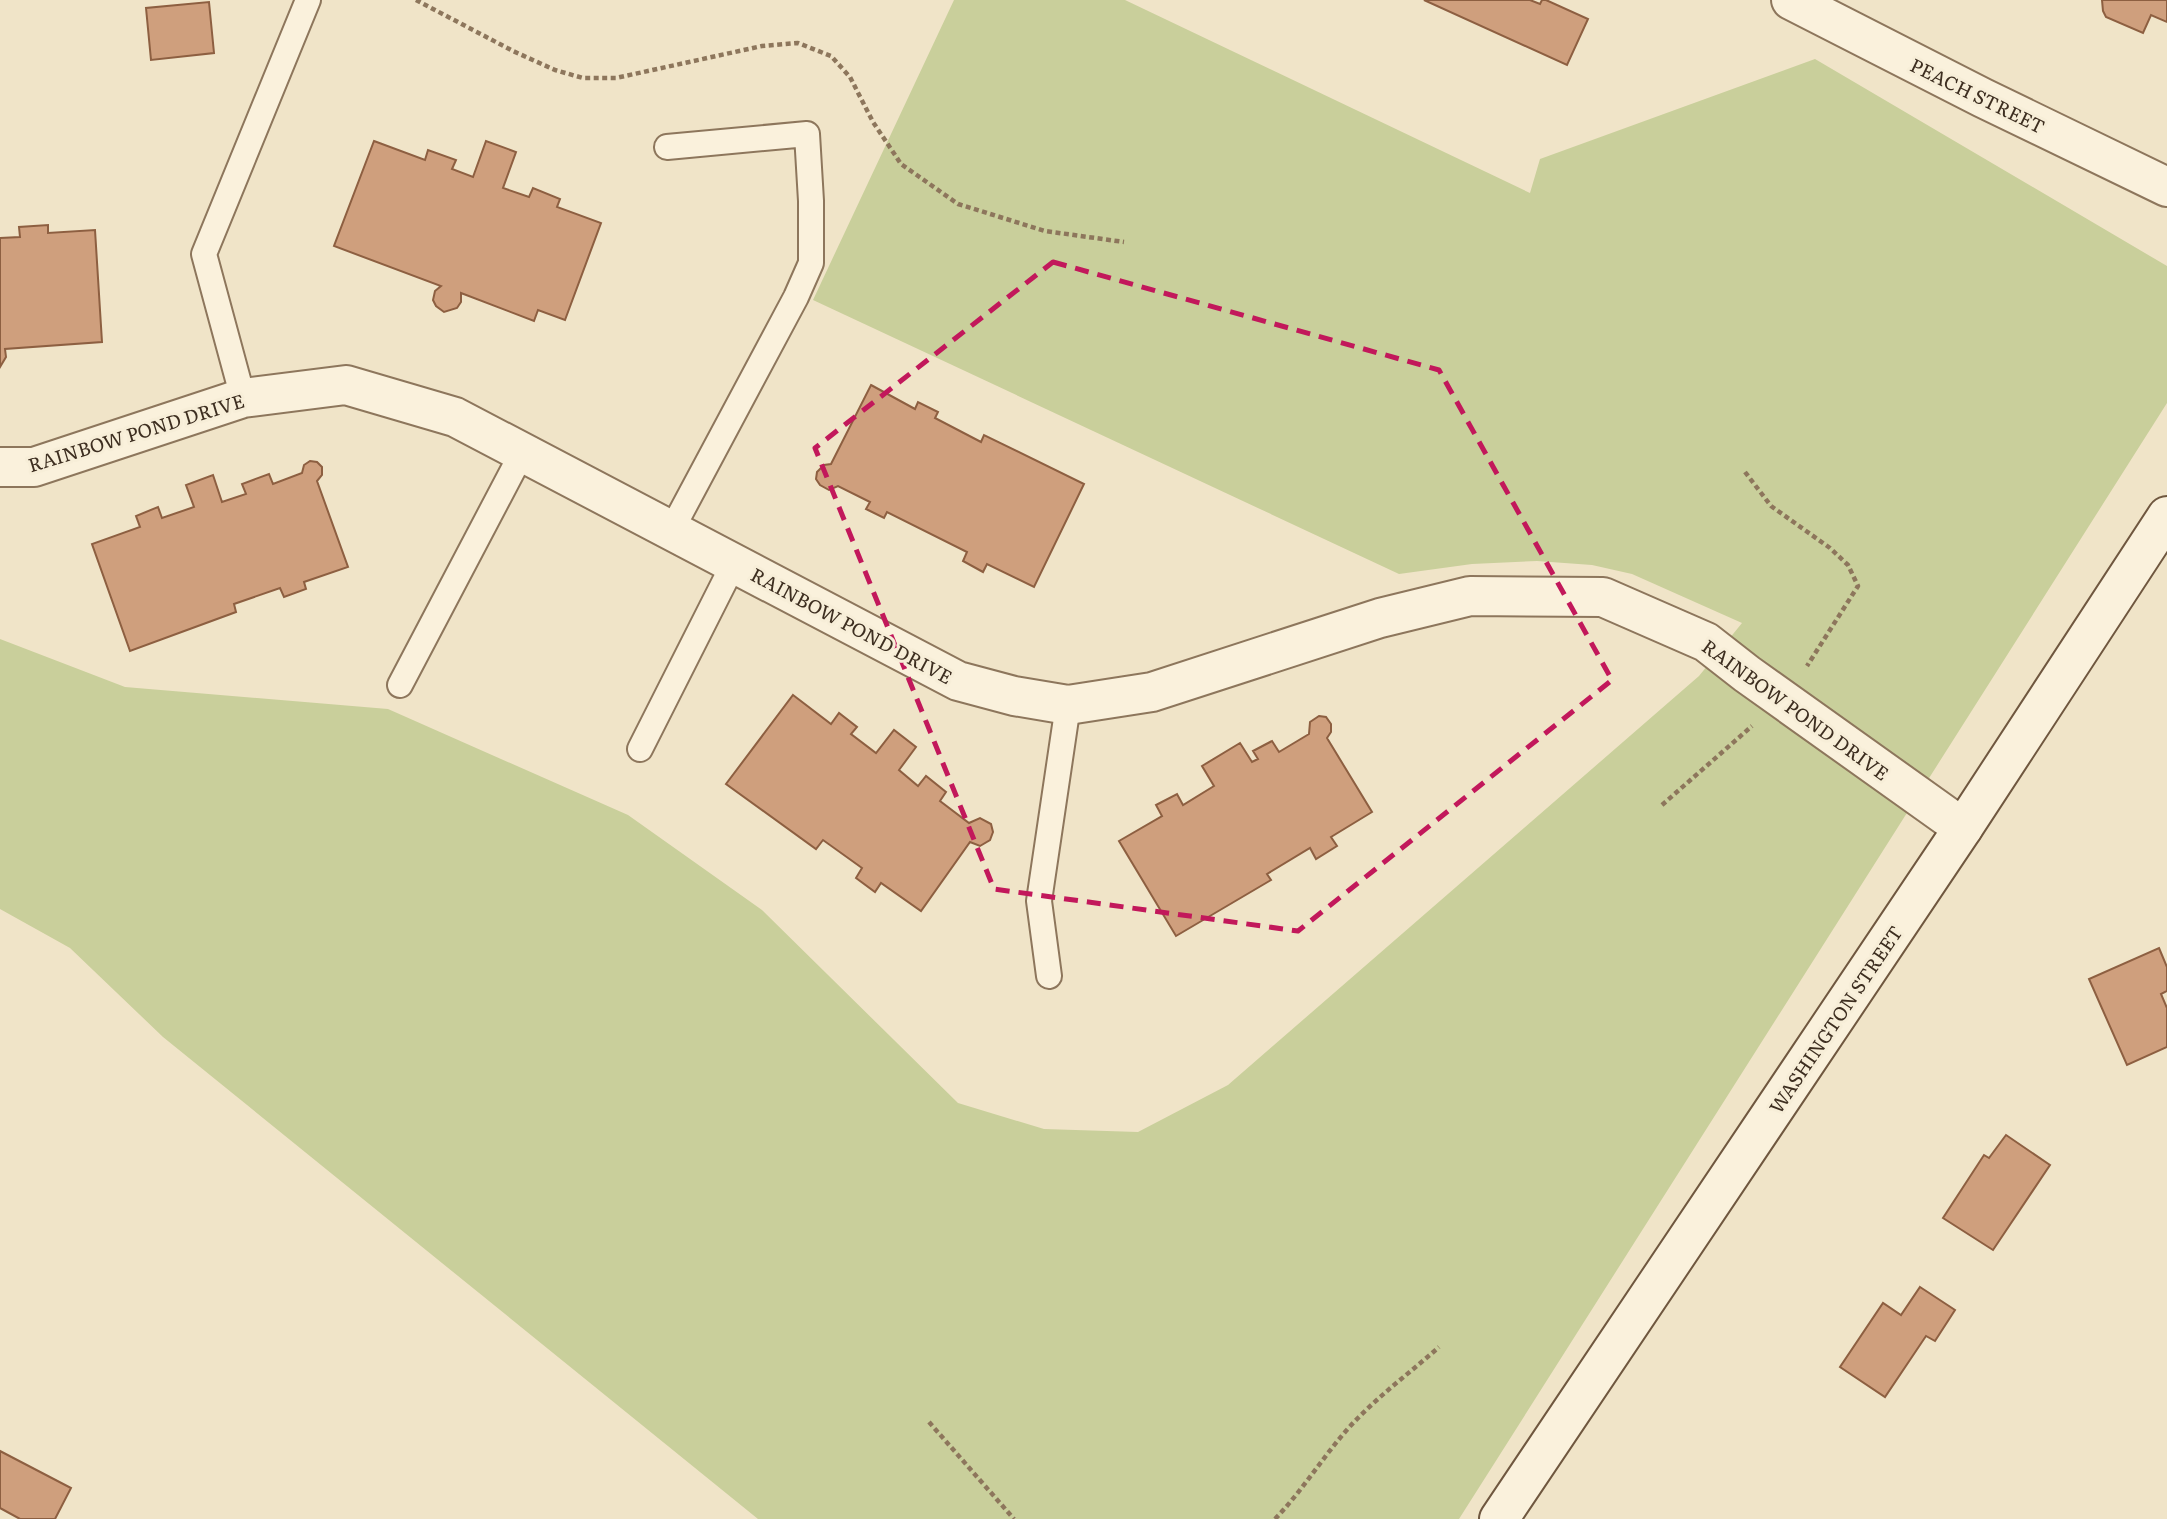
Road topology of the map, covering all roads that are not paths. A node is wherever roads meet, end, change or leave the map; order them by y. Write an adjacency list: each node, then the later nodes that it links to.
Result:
1 (308, 0): 5 (lane)
2 (1791, 0): 4 (street, PEACH STREET)
3 (667, 147): 9 (lane)
4 (2167, 187)
5 (243, 398): 6 (street, RAINBOW POND DRIVE); 7 (street, RAINBOW POND DRIVE)
6 (522, 453): 9 (street, RAINBOW POND DRIVE); 11 (lane)
7 (0, 467)
8 (2167, 516): 14 (street, WASHINGTON STREET)
9 (671, 531): 10 (street, RAINBOW POND DRIVE)
10 (734, 563): 12 (street, RAINBOW POND DRIVE); 13 (lane)
11 (400, 685)
12 (1068, 705): 14 (street, RAINBOW POND DRIVE); 15 (lane)
13 (640, 749)
14 (1963, 828): 16 (street, WASHINGTON STREET)
15 (1049, 976)
16 (1499, 1519)

